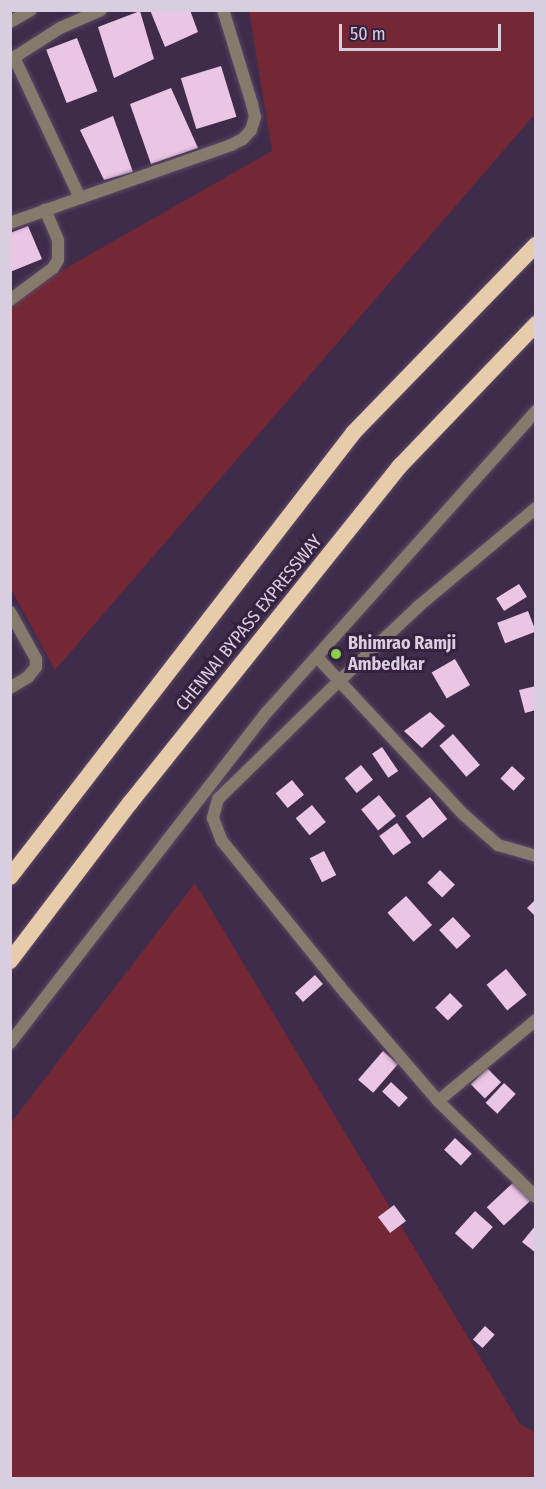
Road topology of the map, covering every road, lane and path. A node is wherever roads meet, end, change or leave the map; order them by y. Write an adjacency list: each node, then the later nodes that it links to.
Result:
1 (31, 10): 4 (street)
2 (101, 10): 5 (street)
3 (223, 10): 6 (street)
4 (10, 22)
5 (13, 59): 6 (street)
6 (80, 198): 7 (street)
7 (45, 210): 8 (street); 10 (street)
8 (10, 224)
9 (536, 245): 19 (highway, CHENNAI BYPASS EXPRESSWAY)
10 (10, 300)
11 (536, 324): 20 (highway, CHENNAI BYPASS EXPRESSWAY)
12 (536, 411): 15 (street)
13 (535, 508): 16 (street)
14 (10, 612): 17 (street)
15 (317, 657): 16 (street); 22 (street)
16 (339, 681): 18 (street); 23 (street)
17 (10, 688)
18 (536, 856)
19 (10, 878)
20 (10, 961)
21 (536, 1020): 23 (street)
22 (10, 1043)
23 (438, 1101): 24 (street)
24 (536, 1197)

